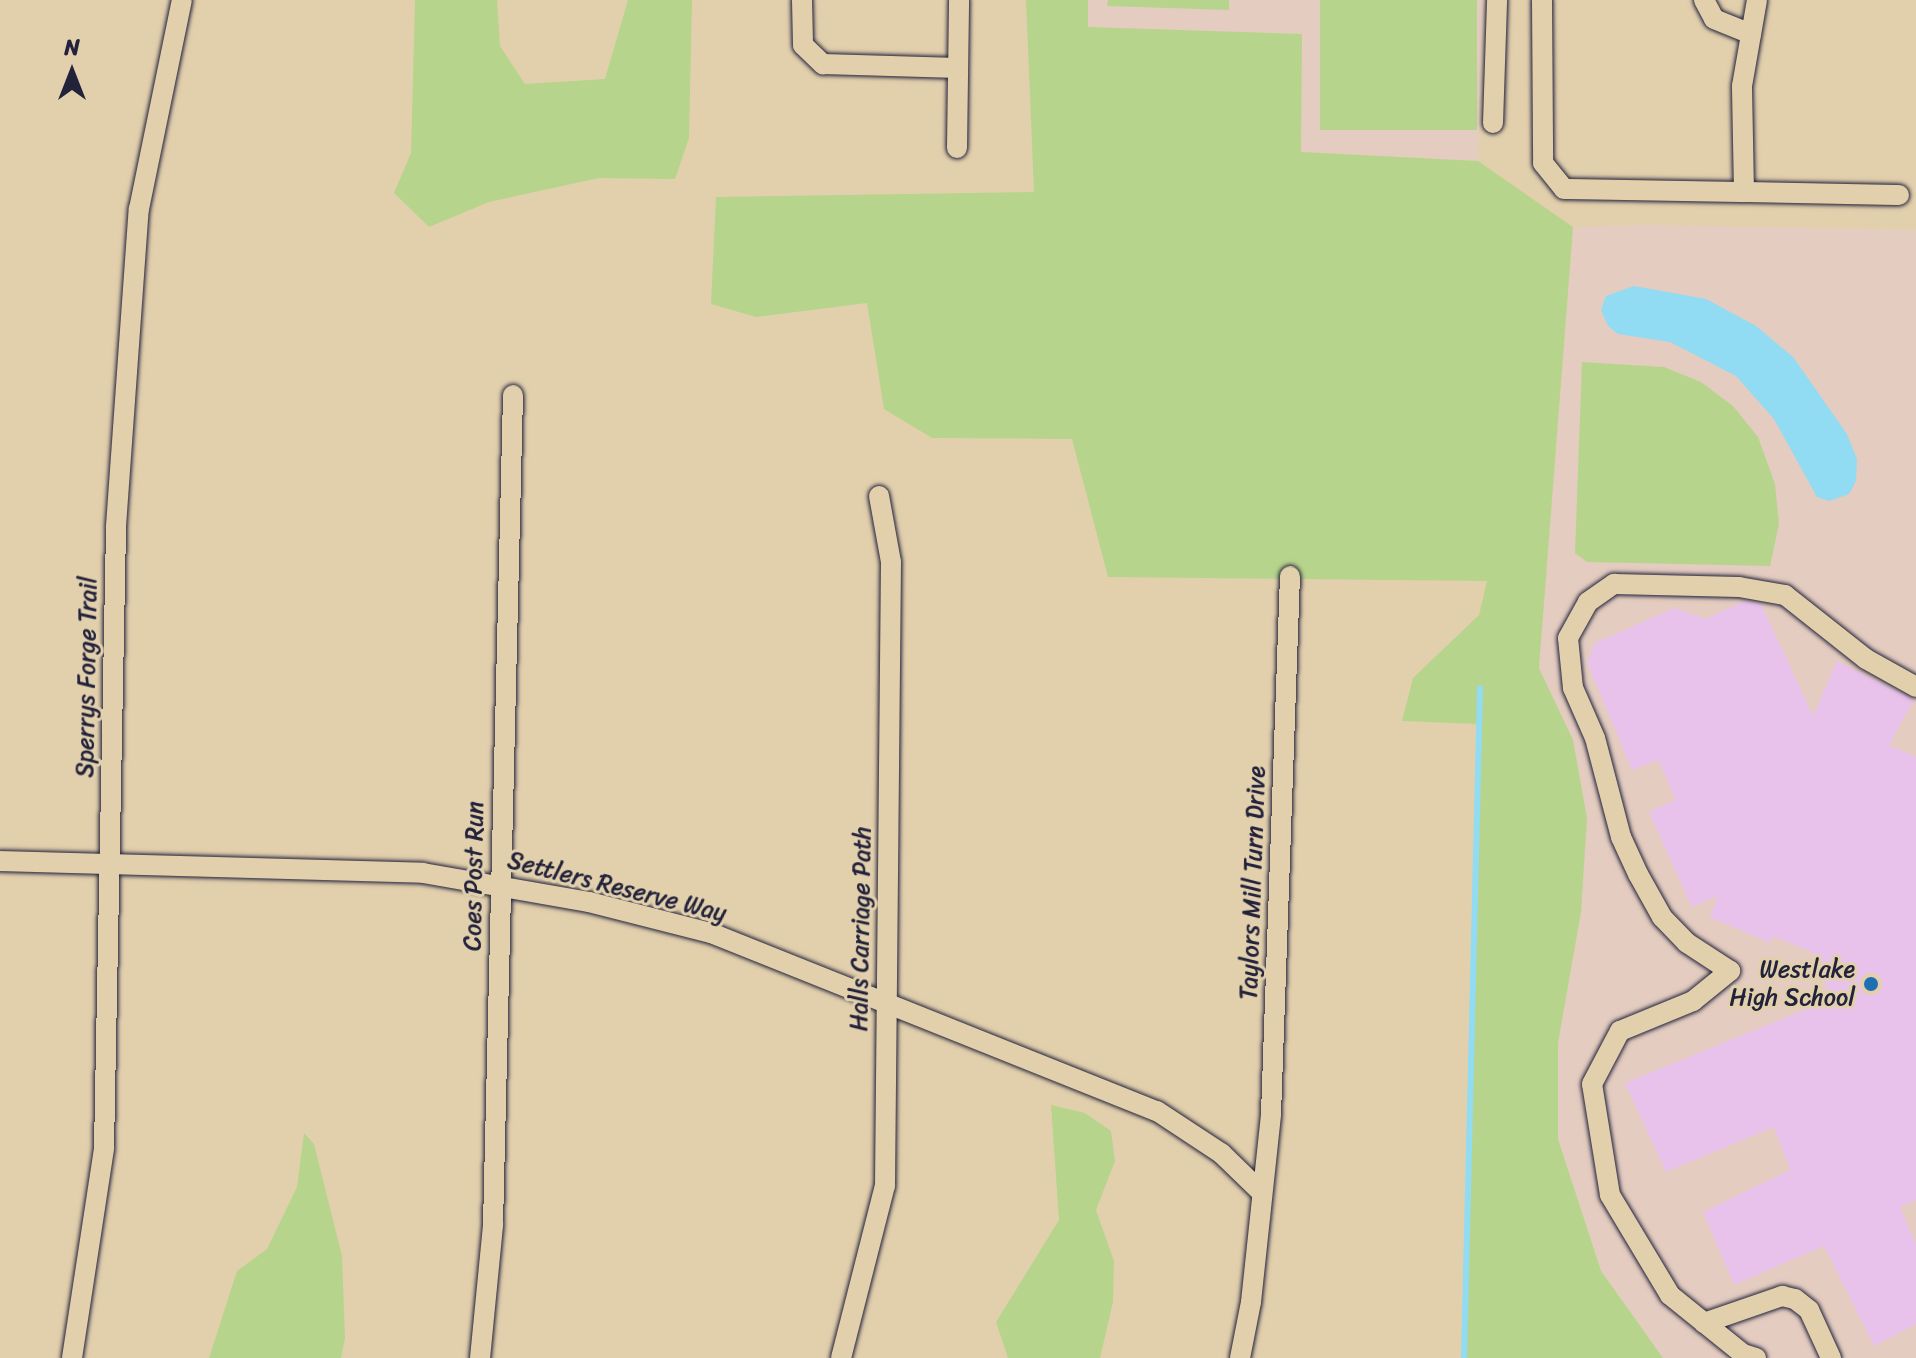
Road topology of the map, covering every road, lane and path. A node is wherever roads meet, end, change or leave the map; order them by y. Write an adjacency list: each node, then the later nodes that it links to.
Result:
1 (182, 0): 19 (street, Sperrys Forge Trail)
2 (802, 0): 9 (street)
3 (959, 0): 9 (street)
4 (1497, 0): 10 (street)
5 (1542, 0): 12 (street)
6 (1704, 0): 8 (street)
7 (1757, 0): 8 (street)
8 (1751, 34): 12 (street)
9 (958, 68): 11 (street)
10 (1493, 123)
11 (957, 148)
12 (1744, 192): 13 (street)
13 (1899, 195)
14 (513, 395): 20 (street, Coes Post Run)
15 (879, 496): 21 (street, Halls Carriage Path)
16 (1290, 576): 22 (street, Taylors Mill Turn Drive)
17 (1916, 687): 23 (street)
18 (0, 861): 19 (street, Settlers Reserve Way)
19 (109, 867): 20 (street, Settlers Reserve Way); 24 (street, Sperrys Forge Trail)
20 (499, 884): 21 (street, Settlers Reserve Way); 25 (street, Coes Post Run)
21 (885, 1003): 22 (street, Settlers Reserve Way); 26 (street, Halls Carriage Path)
22 (1259, 1190): 27 (street, Taylors Mill Turn Drive)
23 (1704, 1323): 28 (street); 29 (street)
24 (72, 1358)
25 (480, 1358)
26 (841, 1358)
27 (1240, 1358)
28 (1756, 1358)
29 (1831, 1358)

